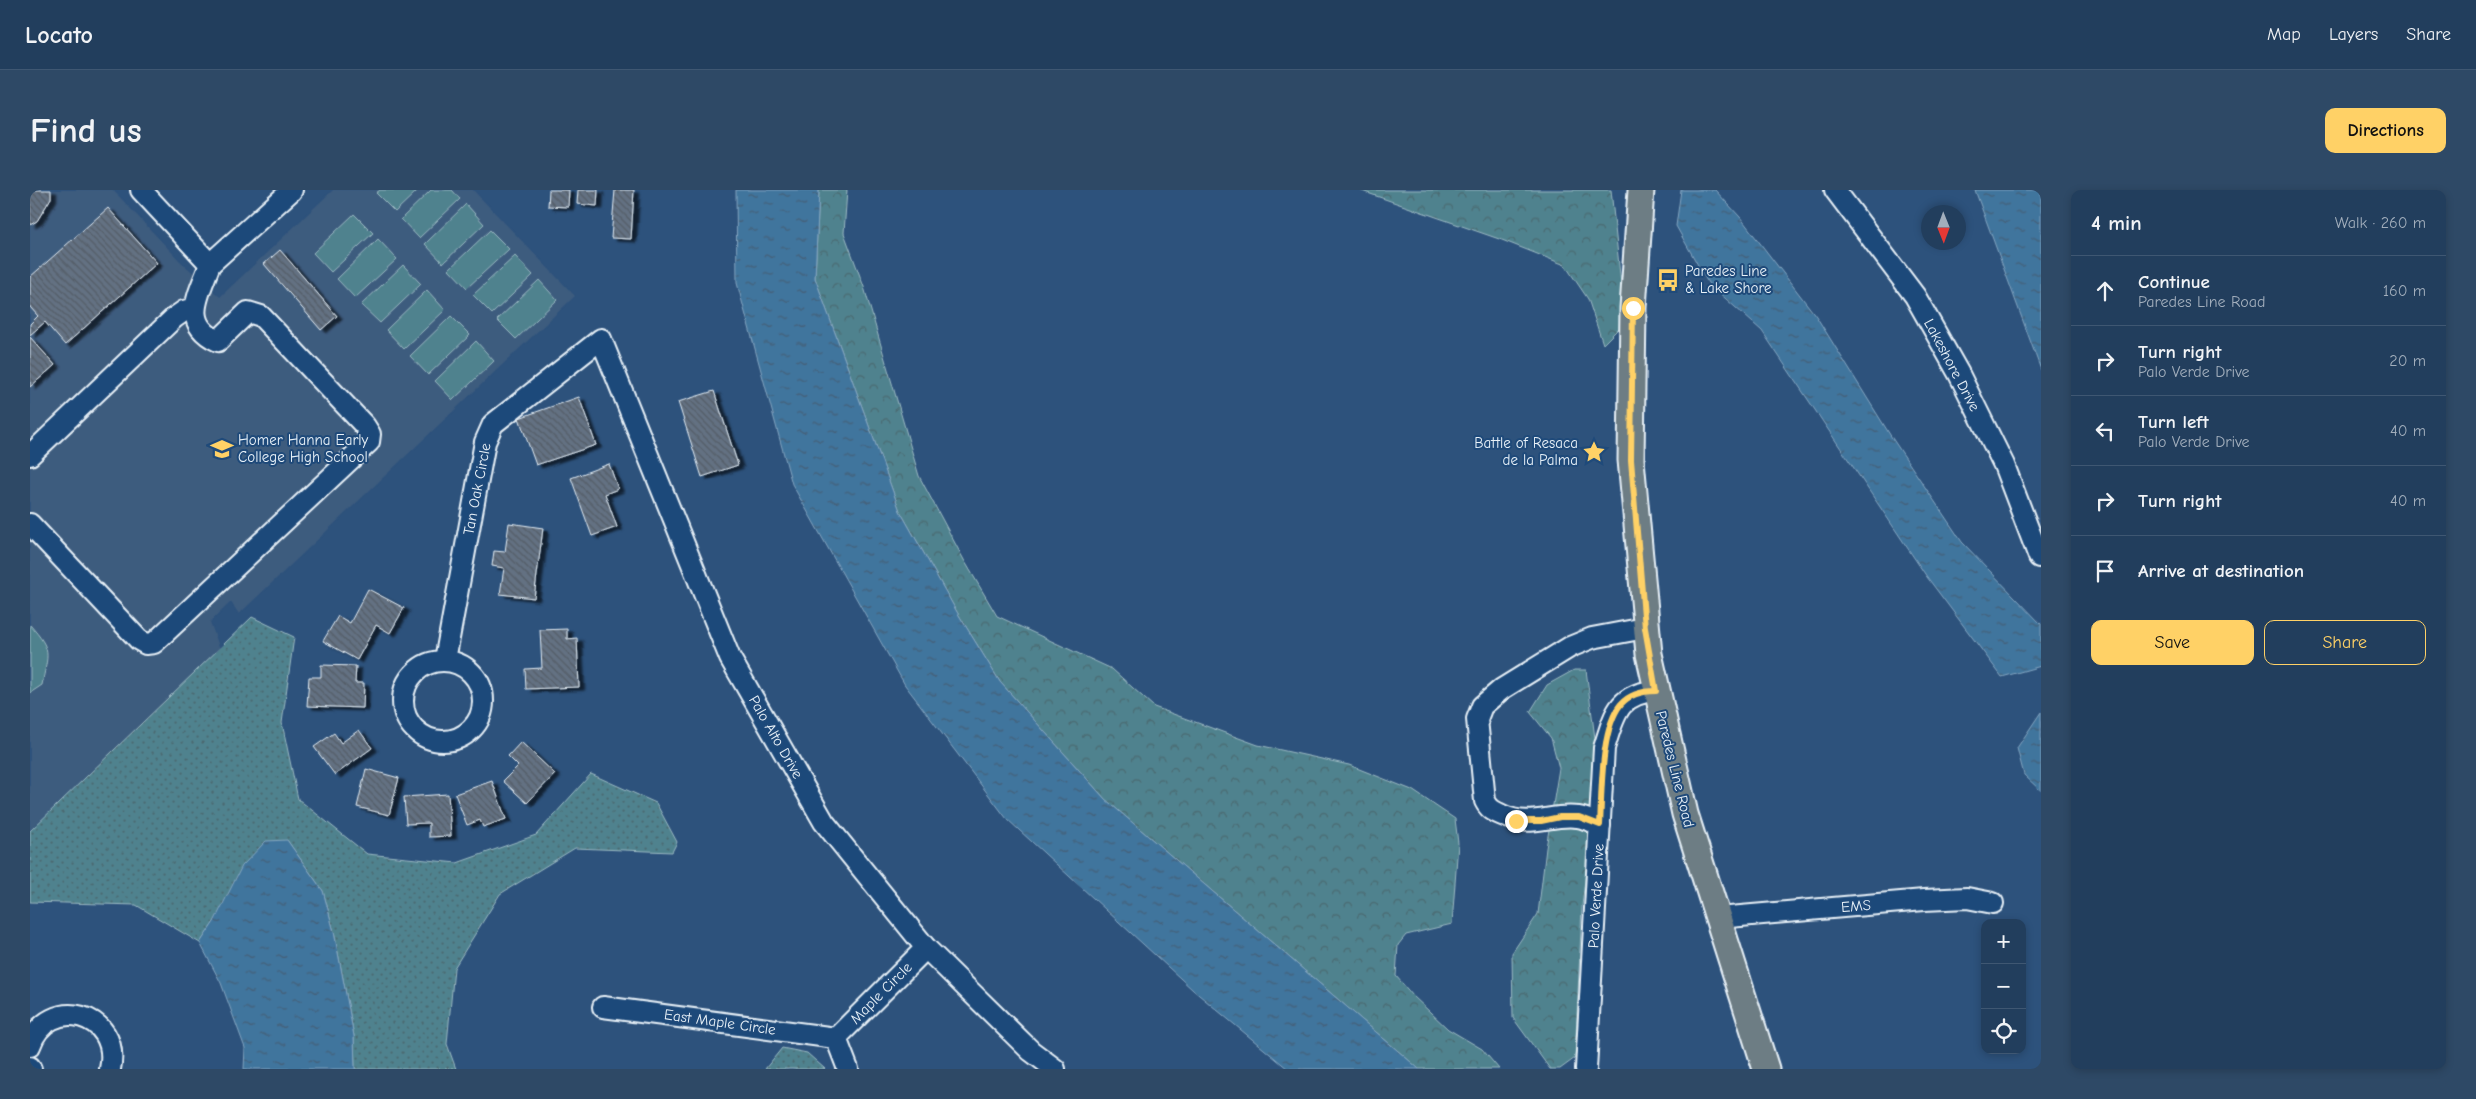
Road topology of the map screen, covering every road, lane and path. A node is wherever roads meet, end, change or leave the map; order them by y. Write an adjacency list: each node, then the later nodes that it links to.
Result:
1 (141, 190): 5 (street)
2 (292, 190): 5 (street)
3 (1641, 190): 11 (main road, Paredes Line Road)
4 (1835, 190): 10 (street, Lakeshore Drive)
5 (210, 264): 6 (street)
6 (195, 308): 8 (street); 9 (street)
7 (601, 339): 12 (street, Tan Oak Circle); 17 (street, Palo Alto Drive)
8 (30, 455)
9 (30, 524)
10 (2039, 557)
11 (1645, 628): 13 (main road, Paredes Line Road); 14 (street)
12 (445, 660): 12 (street)
13 (1656, 691): 14 (street, Palo Verde Drive); 16 (main road, Paredes Line Road)
14 (1600, 825): 24 (street, Palo Verde Drive)
15 (1993, 903): 16 (street, EMS)
16 (1718, 918): 25 (main road, Paredes Line Road)
17 (926, 948): 19 (street, Maple Circle); 23 (street, Palo Alto Drive)
18 (603, 1007): 19 (street, East Maple Circle)
19 (836, 1038): 22 (street)
20 (30, 1046): 21 (street)
21 (110, 1069)
22 (848, 1069)
23 (1054, 1069)
24 (1586, 1069)
25 (1766, 1069)

